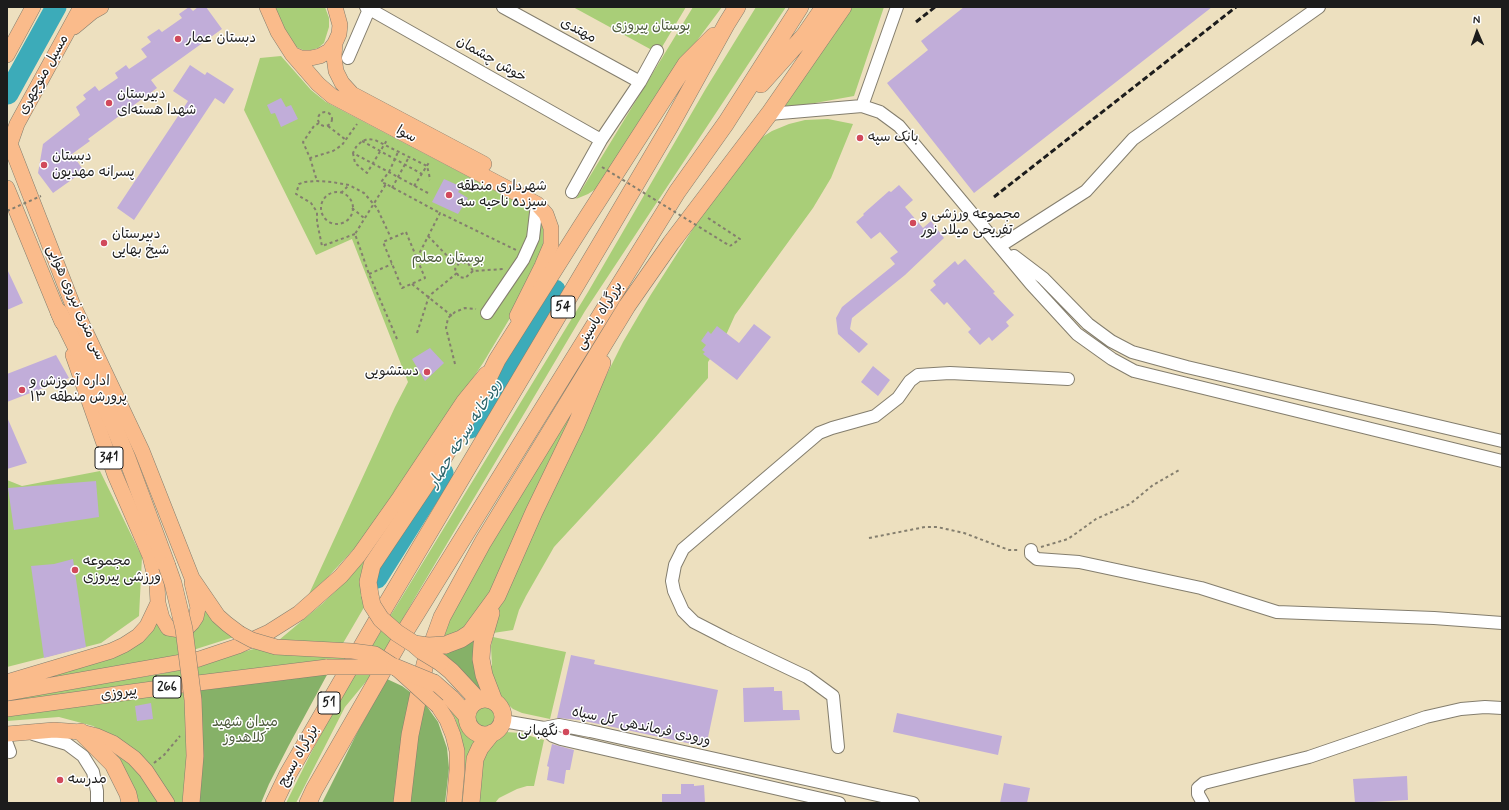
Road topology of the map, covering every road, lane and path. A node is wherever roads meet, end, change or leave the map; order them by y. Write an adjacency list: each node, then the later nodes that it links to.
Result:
1 (34, 7): 19 (main road)
2 (81, 7): 15 (main road, مسیل منوچهری)
3 (101, 7): 15 (main road)
4 (267, 7): 18 (main road, سوا)
5 (335, 7): 16 (main road)
6 (502, 7): 21 (street, مهتدی)
7 (738, 7): 14 (highway, 54)
8 (800, 7): 25 (highway, بزرگراه یاسینی / 54)
9 (824, 7): 25 (highway)
10 (843, 7): 24 (highway)
11 (897, 7): 22 (street)
12 (1319, 7): 69 (street)
13 (368, 8): 20 (street); 31 (street, خوش چشمان)
14 (727, 23): 86 (highway); 97 (highway, 54)
15 (67, 33): 29 (main road, مسیل منوچهری)
16 (335, 43): 18 (main road); 59 (main road, سوا)
17 (657, 51): 21 (street)
18 (292, 54): 23 (main road, سوا)
19 (7, 55)
20 (348, 58)
21 (640, 82): 31 (street)
22 (862, 106): 24 (street); 69 (street)
23 (363, 113): 28 (main road, سوا); 30 (path)
24 (769, 114): 62 (highway)
25 (726, 123): 99 (highway, بزرگراه یاسینی / 54)
26 (319, 124): 27 (path); 27 (path); 39 (path)
27 (328, 126): 30 (path)
28 (393, 129): 33 (path); 35 (main road, سوا)
29 (8, 140): 94 (main road, سی متری نیروی هوایی / 341)
30 (346, 140): 39 (path)
31 (601, 140): 55 (street)
32 (362, 141): 33 (path); 34 (path); 37 (path)
33 (384, 144): 34 (path); 36 (path)
34 (380, 151): 40 (path); 41 (path)
35 (436, 151): 43 (path); 59 (main road, سوا)
36 (398, 152): 38 (path); 40 (path)
37 (353, 153): 41 (path); 41 (path)
38 (409, 157): 42 (path); 43 (path)
39 (310, 158): 49 (path)
40 (395, 159): 42 (path); 45 (path)
41 (373, 164): 45 (path)
42 (405, 164): 46 (path); 47 (path)
43 (427, 166): 46 (path); 48 (path)
44 (602, 167): 62 (path, bridge)
45 (389, 172): 47 (path); 50 (path)
46 (422, 174): 52 (path)
47 (398, 177): 52 (path); 54 (path)
48 (430, 180)
49 (317, 181): 51 (path); 66 (path)
50 (386, 184): 54 (path); 60 (path)
51 (349, 185): 56 (path); 60 (path)
52 (414, 186): 57 (path)
53 (7, 188): 82 (main road, سی متری نیروی هوایی / 341)
54 (392, 188): 64 (path)
55 (572, 192)
56 (341, 193): 61 (path); 61 (path)
57 (428, 193)
58 (41, 196): 63 (path, bridge)
59 (535, 202): 81 (street); 86 (main road, سوا)
60 (373, 204): 65 (path); 68 (path)
61 (352, 208): 65 (path)
62 (696, 209): 80 (highway)
63 (7, 211)
64 (440, 213): 67 (path); 70 (path)
65 (364, 218): 66 (path)
66 (355, 234): 76 (path)
67 (428, 236): 71 (path); 73 (path)
68 (391, 238): 71 (path); 72 (path)
69 (1000, 246): 89 (street); 90 (street)
70 (518, 251)
71 (417, 258): 78 (path)
72 (392, 264): 76 (path); 78 (path)
73 (457, 266): 75 (path); 77 (path)
74 (505, 269): 75 (path)
75 (473, 271): 77 (path)
76 (369, 274): 85 (path)
77 (457, 274): 79 (path)
78 (412, 284): 79 (path)
79 (429, 296): 83 (path); 84 (path)
80 (627, 306): 95 (highway); 121 (highway)
81 (482, 311): 83 (path)
82 (59, 312): 96 (main road, سی متری نیروی هوایی / 341); 118 (highway, bridge)
83 (452, 316): 87 (path)
84 (417, 334)
85 (397, 339)
86 (497, 360): 99 (highway, bridge); 102 (main road, سوا)
87 (455, 364)
88 (1068, 379): 113 (street)
89 (1502, 441)
90 (1502, 461)
91 (1181, 469): 93 (path)
92 (869, 538): 93 (path)
93 (1031, 550): 98 (street)
94 (192, 578): 96 (main road, سی متری نیروی هوایی); 100 (main road, سی متری نیروی هوایی / 341, bridge)
95 (497, 596): 99 (highway, bridge); 103 (highway)
96 (158, 603): 101 (main road)
97 (386, 605): 119 (highway, بزرگراه بسیج / 51)
98 (1502, 623)
99 (410, 637): 103 (highway, bridge); 120 (highway, بزرگراه بسیج / 51)
100 (395, 667): 105 (main road, پیروزی / 266, bridge); 106 (highway, bridge); 122 (main road, سی متری نیروی هوایی, bridge)
101 (7, 682)
102 (7, 693)
103 (486, 701): 106 (highway); 107 (highway)
104 (1502, 708): 126 (street)
105 (7, 709)
106 (467, 716): 107 (highway)
107 (498, 727): 108 (street); 123 (highway)
108 (544, 728): 124 (street, ورودی فرماندهی کل سپاه); 125 (street, ورودی فرماندهی کل سپاه)
109 (28, 732): 110 (main road); 112 (main road); 115 (street)
110 (81, 732): 116 (highway); 117 (main road)
111 (182, 733): 114 (path)
112 (7, 734)
113 (838, 747)
114 (149, 766)
115 (97, 803)
116 (130, 803)
117 (167, 803)
118 (191, 803)
119 (274, 803)
120 (308, 803)
121 (402, 803)
122 (454, 803)
123 (471, 803)
124 (839, 803)
125 (913, 803)
126 (1204, 803)

